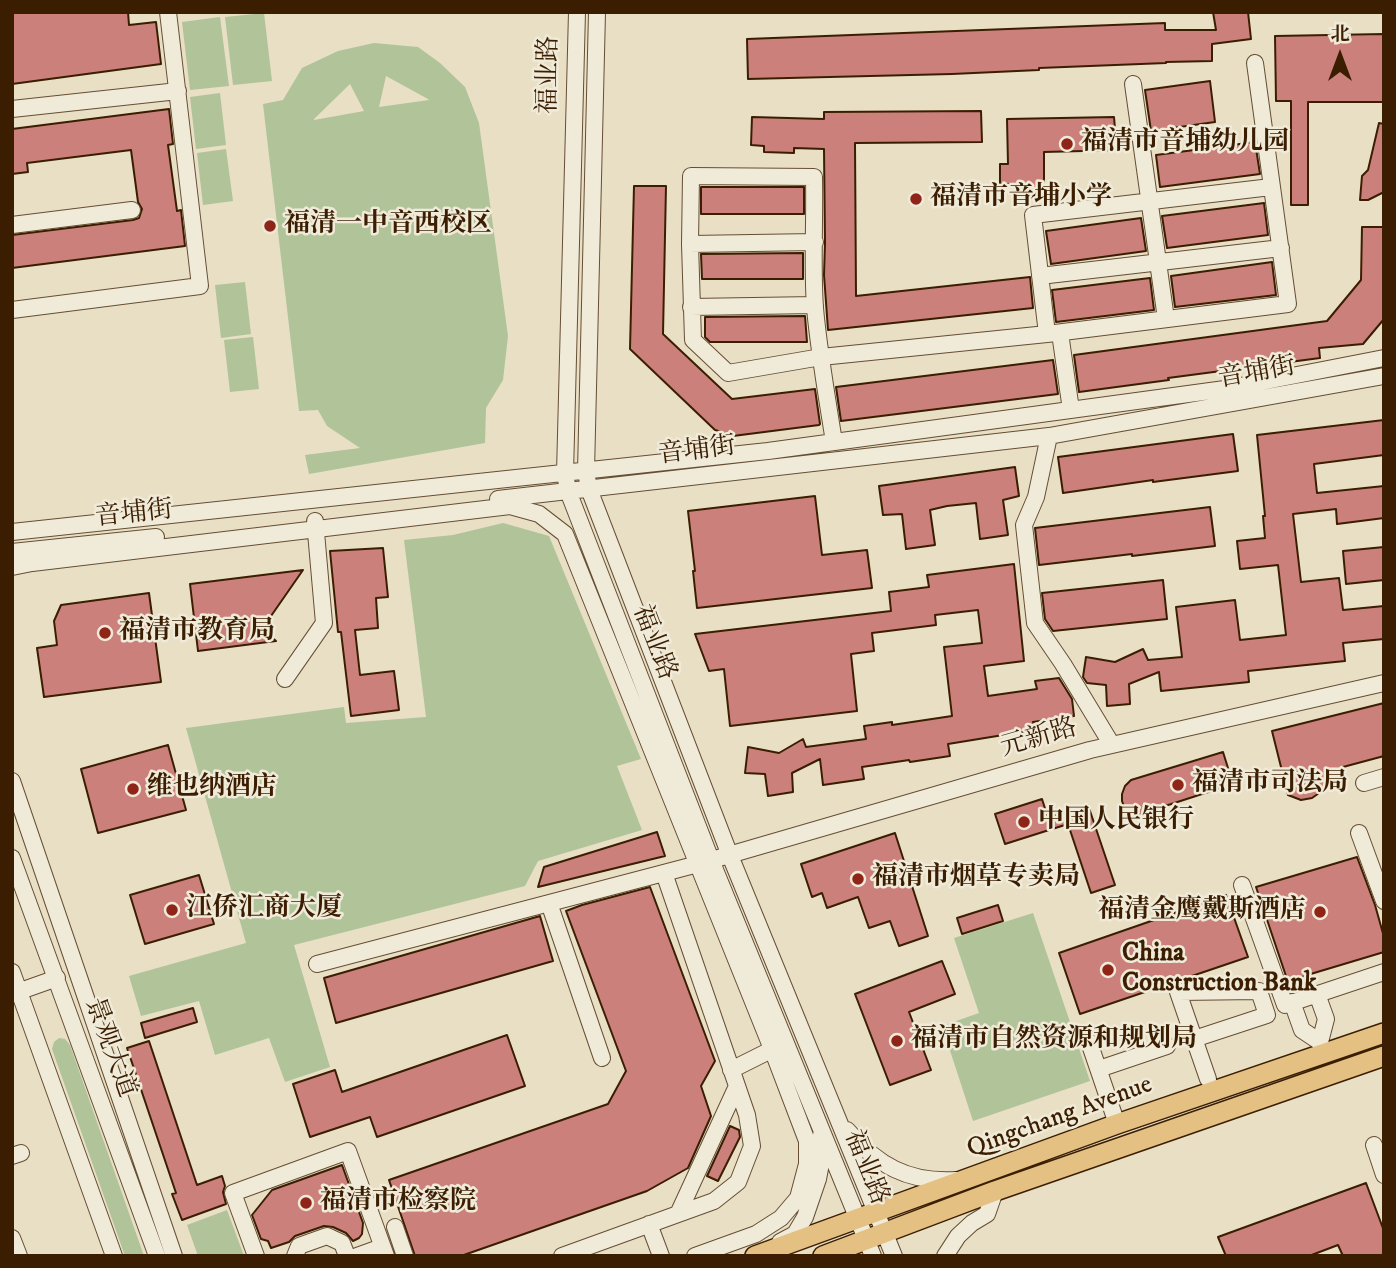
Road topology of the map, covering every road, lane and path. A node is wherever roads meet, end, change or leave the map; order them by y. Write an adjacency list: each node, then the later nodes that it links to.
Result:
1 (168, 12): 6 (street)
2 (576, 12): 29 (street, 福业路)
3 (597, 12): 28 (street, 福业路)
4 (1255, 63): 8 (street)
5 (1133, 84): 9 (street)
6 (177, 91): 7 (street); 19 (street)
7 (12, 109)
8 (1271, 187): 9 (street); 14 (street)
9 (1151, 201): 15 (street); 16 (street)
10 (132, 210): 11 (street)
11 (12, 225)
12 (815, 242): 13 (street); 13 (street); 17 (street)
13 (690, 244): 18 (street)
14 (1280, 248): 15 (street); 20 (street)
15 (1159, 262): 16 (street); 20 (street)
16 (1040, 276): 21 (street)
17 (815, 306): 18 (street); 22 (street)
18 (691, 307): 22 (street)
19 (12, 310)
20 (1167, 319): 21 (street)
21 (1054, 333): 22 (street); 25 (street)
22 (821, 357): 27 (street)
23 (1384, 358): 25 (street, 音埔街)
24 (1384, 376): 26 (street, 音埔街)
25 (1071, 410): 27 (street, 音埔街)
26 (1049, 436): 30 (street, 音埔街); 38 (street)
27 (834, 442): 28 (street, 音埔街)
28 (586, 471): 29 (street, 音埔街); 30 (street, 福业路)
29 (565, 473): 31 (street, 福业路); 33 (street, 音埔街)
30 (589, 489): 31 (street, 音埔街); 43 (street, 福业路)
31 (568, 491): 32 (street, 音埔街); 45 (street, 福业路)
32 (315, 525): 34 (street, 音埔街); 35 (street); 36 (street); 45 (street)
33 (12, 532)
34 (12, 552)
35 (12, 567)
36 (285, 679)
37 (1384, 683): 38 (street, 元新路)
38 (1112, 745): 43 (street, 元新路)
39 (1384, 777): 41 (street)
40 (12, 781): 88 (street)
41 (1364, 783)
42 (1359, 833): 48 (street)
43 (729, 853): 45 (street, 元新路); 69 (street, 福业路)
44 (12, 858): 53 (street, 景观大道)
45 (705, 862): 46 (street, 元新路); 61 (street, 福业路)
46 (664, 873): 49 (street, 元新路); 67 (street)
47 (1242, 885): 56 (street)
48 (1384, 901)
49 (549, 903): 50 (street, 元新路); 65 (street)
50 (317, 964)
51 (12, 972): 54 (street)
52 (1384, 972): 55 (street)
53 (57, 978): 54 (street); 87 (street, 景观大道)
54 (16, 993): 86 (street)
55 (1317, 994): 56 (street); 63 (street)
56 (1292, 1002): 63 (street)
57 (12, 1015): 85 (street)
58 (1384, 1033): 63 (main road, Qingchang Avenue)
59 (1194, 1039): 59 (street); 68 (street)
60 (1089, 1042): 66 (street)
61 (779, 1046): 67 (street); 71 (street, 福业路); 96 (street)
62 (1167, 1046): 66 (street)
63 (1322, 1048): 70 (main road, Qingchang Avenue)
64 (1384, 1056): 75 (main road, Qingchang Avenue)
65 (602, 1058)
66 (1099, 1069): 70 (street)
67 (734, 1078): 76 (street); 76 (street)
68 (1208, 1079)
69 (837, 1118): 74 (street); 77 (street, 福业路)
70 (1117, 1124): 74 (main road, Qingchang Avenue)
71 (821, 1126): 77 (street, 福业路); 83 (street)
72 (1374, 1145): 73 (street)
73 (1384, 1175)
74 (968, 1179): 77 (main road, Qingchang Avenue)
75 (995, 1191): 81 (main road, Qingchang Avenue); 99 (street)
76 (678, 1214): 78 (street)
77 (867, 1215): 81 (street, 福业路); 83 (main road, Qingchang Avenue)
78 (649, 1224): 94 (street); 95 (street)
79 (395, 1227): 93 (street)
80 (12, 1238): 84 (street)
81 (875, 1243): 97 (main road, Qingchang Avenue); 98 (street, 福业路)
82 (384, 1251): 89 (street); 92 (street)
83 (759, 1255)
84 (19, 1256)
85 (102, 1256)
86 (114, 1256)
87 (157, 1256)
88 (174, 1256)
89 (256, 1256)
90 (295, 1256): 91 (street)
91 (347, 1256)
92 (357, 1256)
93 (405, 1256)
94 (562, 1256)
95 (661, 1256)
96 (695, 1256)
97 (822, 1256)
98 (894, 1256)
99 (945, 1256)

